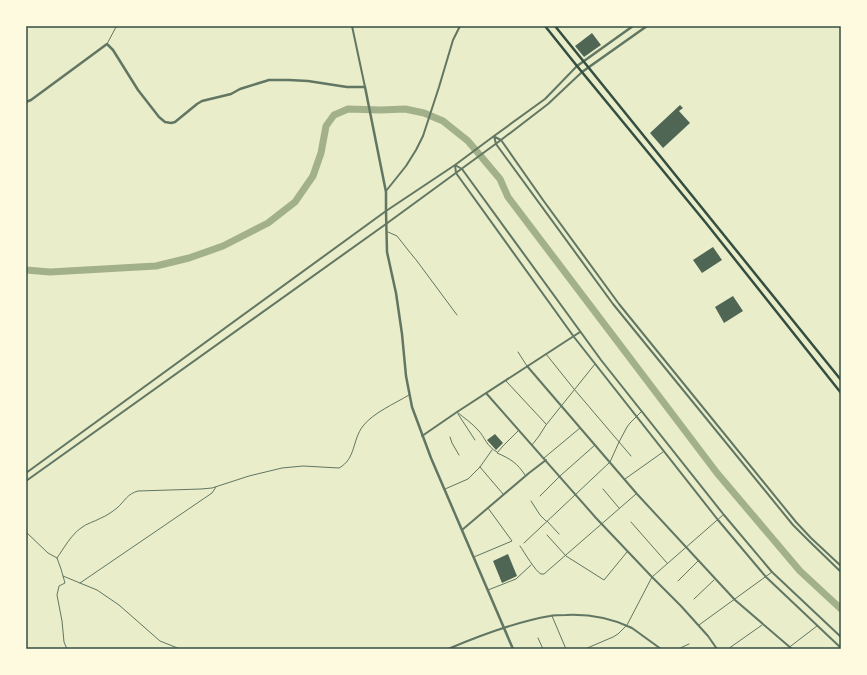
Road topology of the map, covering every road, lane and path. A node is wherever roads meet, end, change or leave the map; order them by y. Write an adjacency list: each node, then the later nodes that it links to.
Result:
1 (118, 26): 8 (lane)
2 (352, 26): 13 (street)
3 (460, 26): 21 (street)
4 (545, 26): 10 (main road)
5 (555, 26): 9 (main road)
6 (633, 26): 9 (street)
7 (647, 26): 11 (street)
8 (107, 44): 13 (street); 14 (street)
9 (584, 62): 10 (street); 11 (main road)
10 (577, 66): 12 (main road); 15 (street)
11 (588, 67): 12 (street); 32 (main road)
12 (582, 72): 16 (street); 36 (main road)
13 (364, 87): 21 (street)
14 (26, 102)
15 (494, 136): 16 (street); 17 (street); 18 (street)
16 (501, 140): 17 (street); 93 (street)
17 (496, 144): 19 (street); 95 (street)
18 (455, 165): 19 (street); 20 (street); 22 (street)
19 (462, 169): 20 (street); 26 (street)
20 (456, 173): 23 (street); 27 (street)
21 (386, 192): 22 (street)
22 (386, 211): 23 (street); 59 (street)
23 (386, 224): 24 (street); 63 (street)
24 (387, 232): 25 (lane); 37 (street)
25 (458, 315)
26 (580, 332): 27 (street); 39 (street)
27 (574, 337): 29 (street); 30 (street)
28 (518, 352): 31 (lane)
29 (546, 354): 31 (street); 34 (lane)
30 (595, 364): 34 (lane); 41 (street)
31 (527, 366): 33 (street); 38 (street)
32 (841, 380)
33 (505, 381): 35 (street); 42 (lane)
34 (574, 389): 38 (lane); 48 (lane)
35 (486, 393): 40 (street); 44 (street)
36 (841, 393)
37 (409, 395): 45 (street); 64 (lane)
38 (561, 406): 42 (lane); 43 (street)
39 (641, 411): 41 (lane); 74 (street)
40 (457, 412): 45 (street); 47 (lane); 51 (lane)
41 (636, 416): 48 (lane); 52 (street)
42 (546, 425): 49 (lane)
43 (580, 428): 50 (street); 56 (lane)
44 (519, 431): 49 (street); 53 (lane)
45 (422, 436): 66 (street)
46 (450, 437): 54 (lane)
47 (475, 440)
48 (618, 442): 55 (lane); 57 (lane)
49 (532, 445): 56 (street)
50 (595, 445): 57 (street); 61 (lane)
51 (492, 450): 53 (lane); 58 (lane)
52 (664, 451): 62 (lane); 75 (street)
53 (498, 453): 60 (lane)
54 (459, 455)
55 (631, 456)
56 (545, 459): 60 (street); 61 (street)
57 (610, 462): 62 (street); 67 (lane)
58 (480, 467): 66 (lane); 69 (lane)
59 (26, 473)
60 (525, 476): 69 (street)
61 (560, 476): 67 (street); 70 (lane)
62 (625, 480): 68 (street)
63 (26, 481)
64 (216, 486): 89 (lane); 101 (lane)
65 (603, 489): 73 (lane)
66 (444, 490): 79 (street)
67 (576, 494): 76 (lane); 78 (street)
68 (637, 494): 73 (lane); 85 (street)
69 (504, 495): 72 (street)
70 (540, 496)
71 (531, 501): 76 (lane)
72 (488, 508): 79 (street); 88 (lane)
73 (619, 508): 78 (lane)
74 (724, 515): 75 (lane); 94 (street)
75 (718, 520): 85 (lane); 98 (street)
76 (547, 521): 81 (lane); 83 (lane)
77 (631, 522): 91 (lane)
78 (601, 524): 86 (street); 87 (lane)
79 (461, 531): 88 (street)
80 (26, 532): 89 (lane)
81 (559, 534)
82 (547, 535): 87 (lane)
83 (524, 543)
84 (520, 546): 92 (lane)
85 (686, 548): 90 (street); 91 (lane)
86 (627, 551): 87 (lane); 97 (street)
87 (566, 556): 92 (lane)
88 (473, 557): 102 (street)
89 (57, 558): 96 (lane)
90 (698, 561): 99 (street); 100 (lane)
91 (668, 563): 97 (lane)
92 (532, 564): 102 (lane)
93 (841, 566)
94 (772, 572): 98 (lane); 111 (street)
95 (841, 572)
96 (63, 576): 101 (lane); 116 (lane)
97 (652, 577): 107 (lane); 108 (street)
98 (766, 577): 104 (lane); 109 (street)
99 (715, 579): 103 (lane); 104 (street)
100 (678, 581)
101 (80, 583): 117 (lane)
102 (488, 590): 110 (street)
103 (694, 599)
104 (734, 600): 106 (street); 108 (lane)
105 (552, 615): 107 (street); 110 (street); 121 (lane)
106 (763, 624): 114 (street); 126 (lane)
107 (627, 625): 122 (lane); 123 (street)
108 (698, 626): 125 (street)
109 (817, 626): 114 (lane); 115 (street)
110 (504, 627): 118 (street); 119 (street)
111 (841, 637)
112 (538, 638): 120 (lane)
113 (689, 644): 124 (lane)
114 (790, 648)
115 (841, 648)
116 (67, 649)
117 (180, 649)
118 (448, 649)
119 (513, 649)
120 (544, 649)
121 (566, 649)
122 (585, 649)
123 (661, 649)
124 (678, 649)
125 (717, 649)
126 (728, 649)

